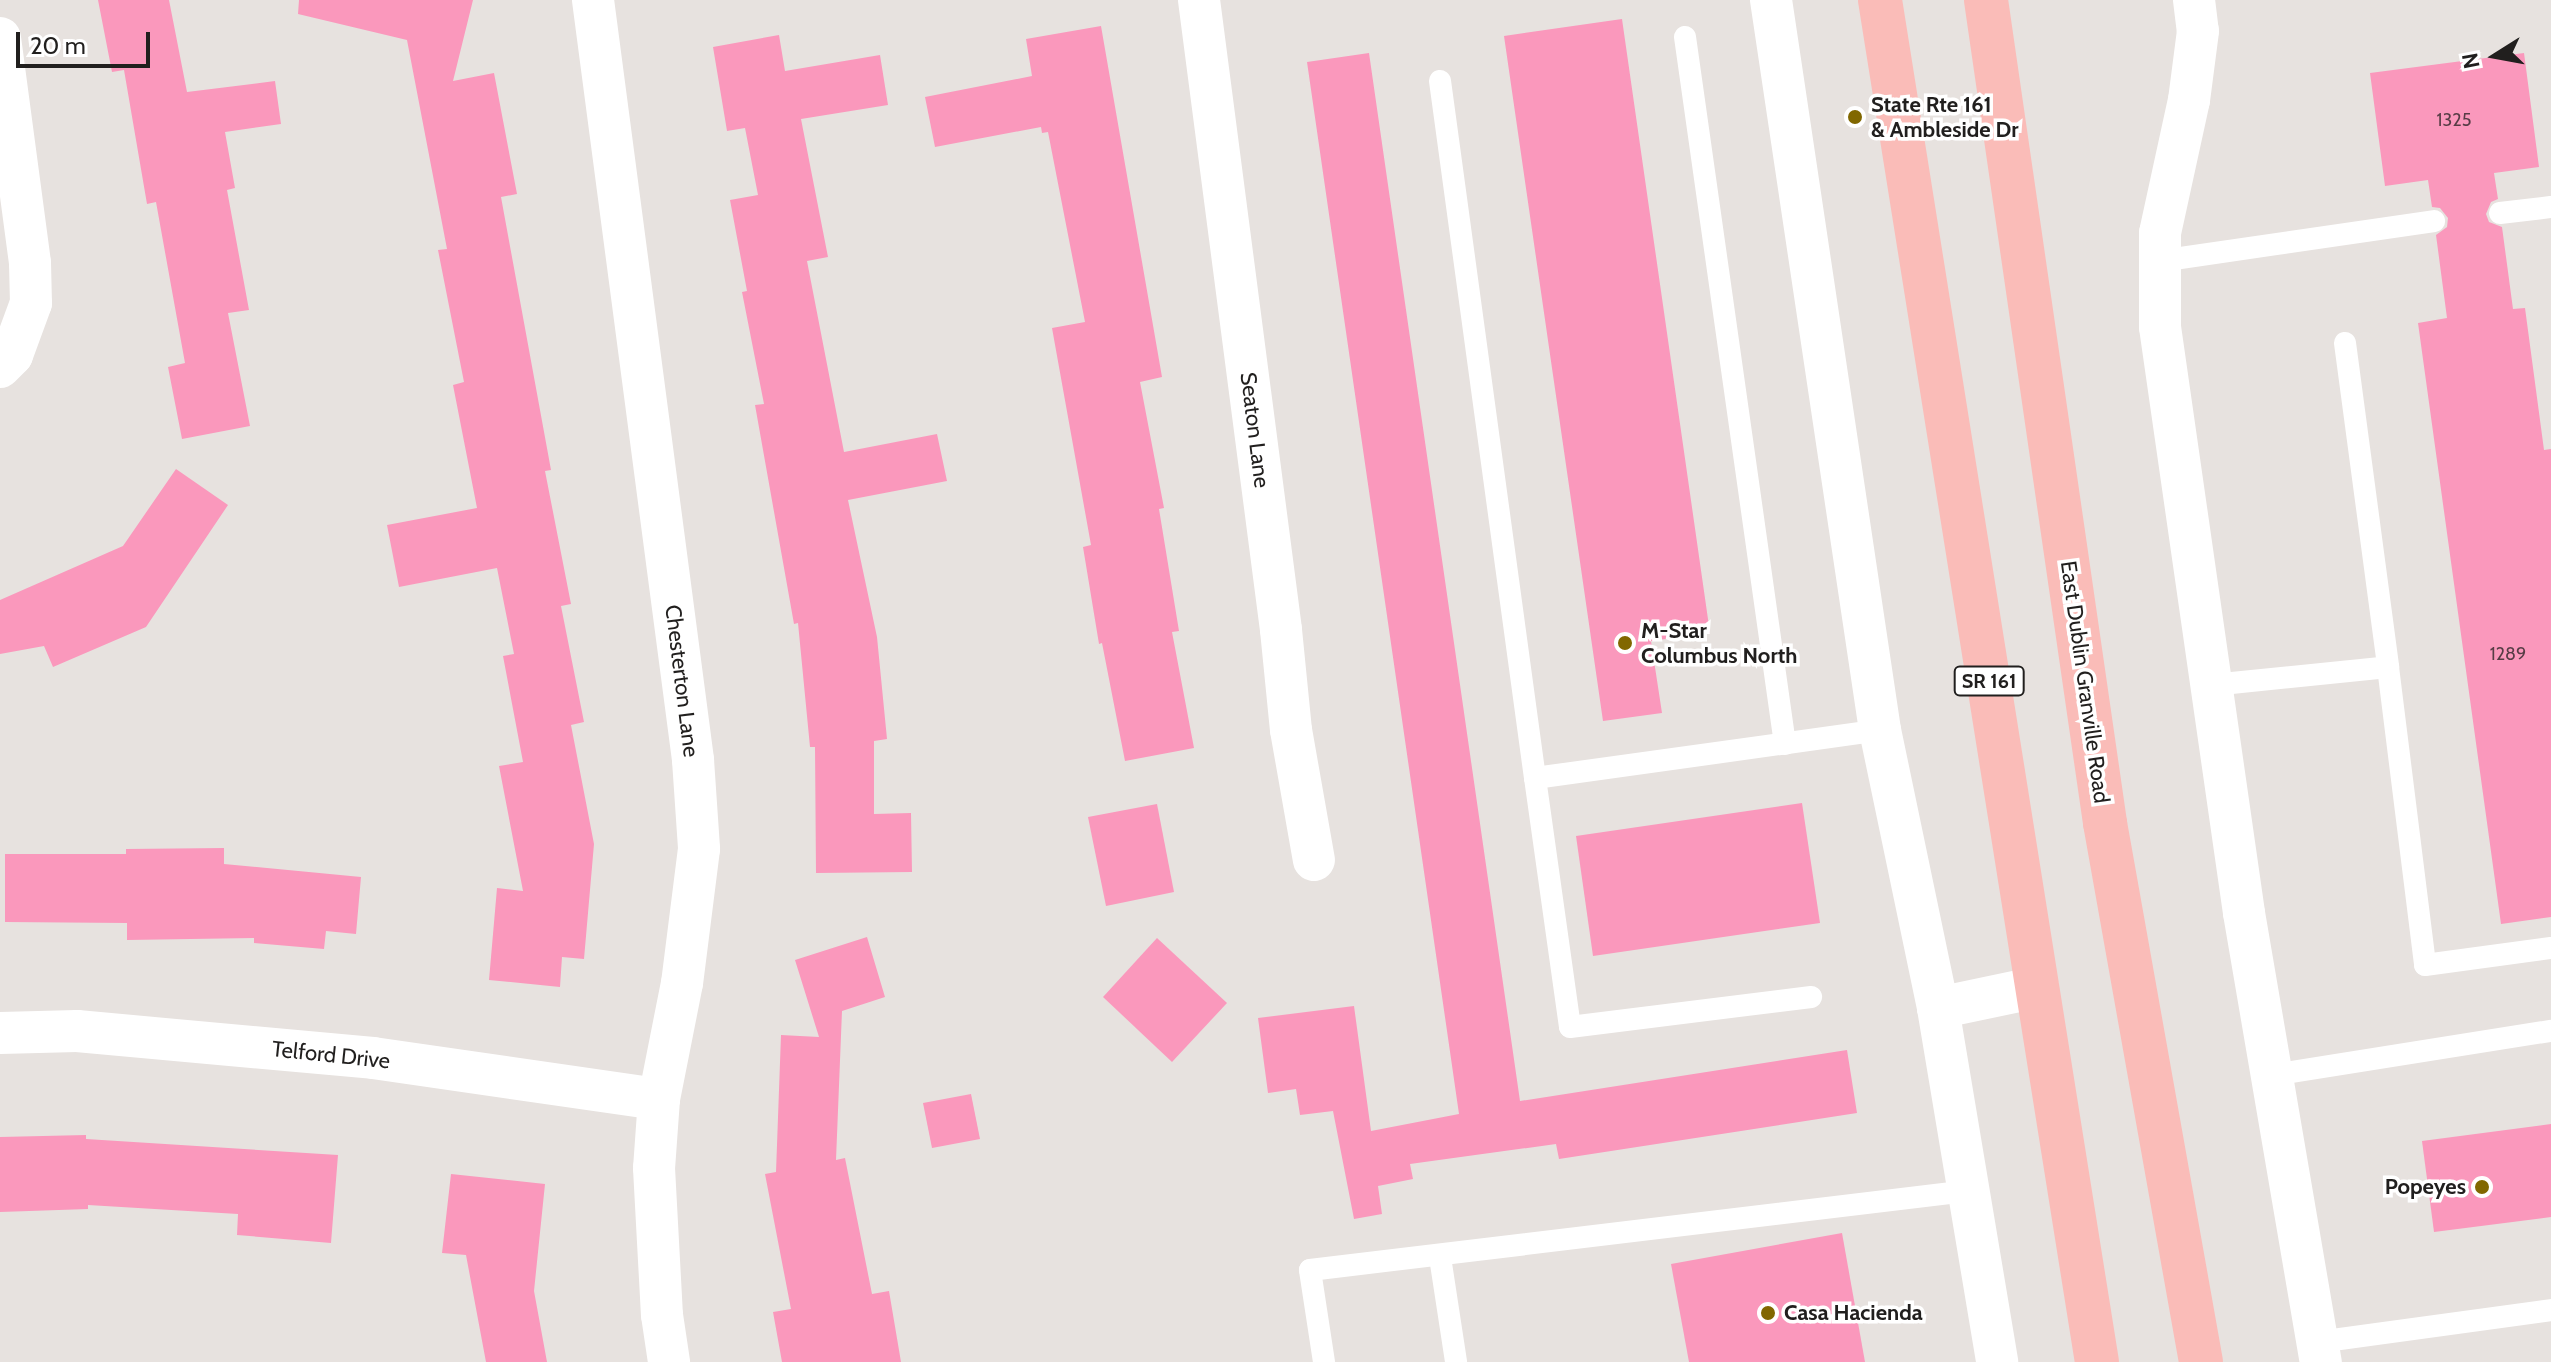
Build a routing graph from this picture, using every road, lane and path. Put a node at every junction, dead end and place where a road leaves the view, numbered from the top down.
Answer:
1 (593, 0) edge
2 (1199, 0) edge
3 (1771, 0) edge
4 (1880, 0) edge
5 (1986, 0) edge
6 (2194, 0) edge
7 (1685, 37) dead end
8 (0, 38) edge
9 (1440, 81) dead end
10 (2551, 207) edge
11 (2500, 213) dead end
12 (2434, 221) dead end
13 (2160, 261) junction
14 (2345, 343) dead end
15 (6, 361) edge
16 (2388, 667) junction
17 (2212, 685) junction
18 (1880, 730) junction
19 (1785, 744) junction
20 (1535, 778) junction
21 (1314, 860) dead end
22 (2551, 948) edge
23 (2038, 987) junction
24 (1811, 997) dead end
25 (1938, 1008) junction
26 (2551, 1031) edge
27 (0, 1033) edge
28 (2272, 1075) junction
29 (659, 1099) junction
30 (1968, 1191) junction
31 (1440, 1257) junction
32 (2551, 1310) edge
33 (2319, 1352) edge
34 (669, 1362) edge
35 (1324, 1362) edge
36 (1456, 1362) edge
37 (1997, 1362) edge
38 (2097, 1362) edge
39 (2201, 1362) edge

1 - 29 street, Chesterton Lane
2 - 21 street, Seaton Lane
3 - 18 street
4 - 23 main road, SR 161
5 - 39 main road, East Dublin Granville Road
6 - 13 street
7 - 19 lane
8 - 15 street
9 - 20 lane
10 - 11 lane
12 - 13 lane
13 - 17 street
14 - 16 lane
16 - 17 lane
16 - 22 lane
17 - 28 street
18 - 19 lane
18 - 25 street
19 - 20 lane
20 - 24 lane
23 - 25 street
23 - 38 main road, SR 161
25 - 30 street
26 - 28 lane
27 - 29 street, Telford Drive
28 - 33 street
29 - 34 street, Chesterton Lane
30 - 31 lane
30 - 37 street
31 - 35 lane
31 - 36 lane
32 - 33 lane

